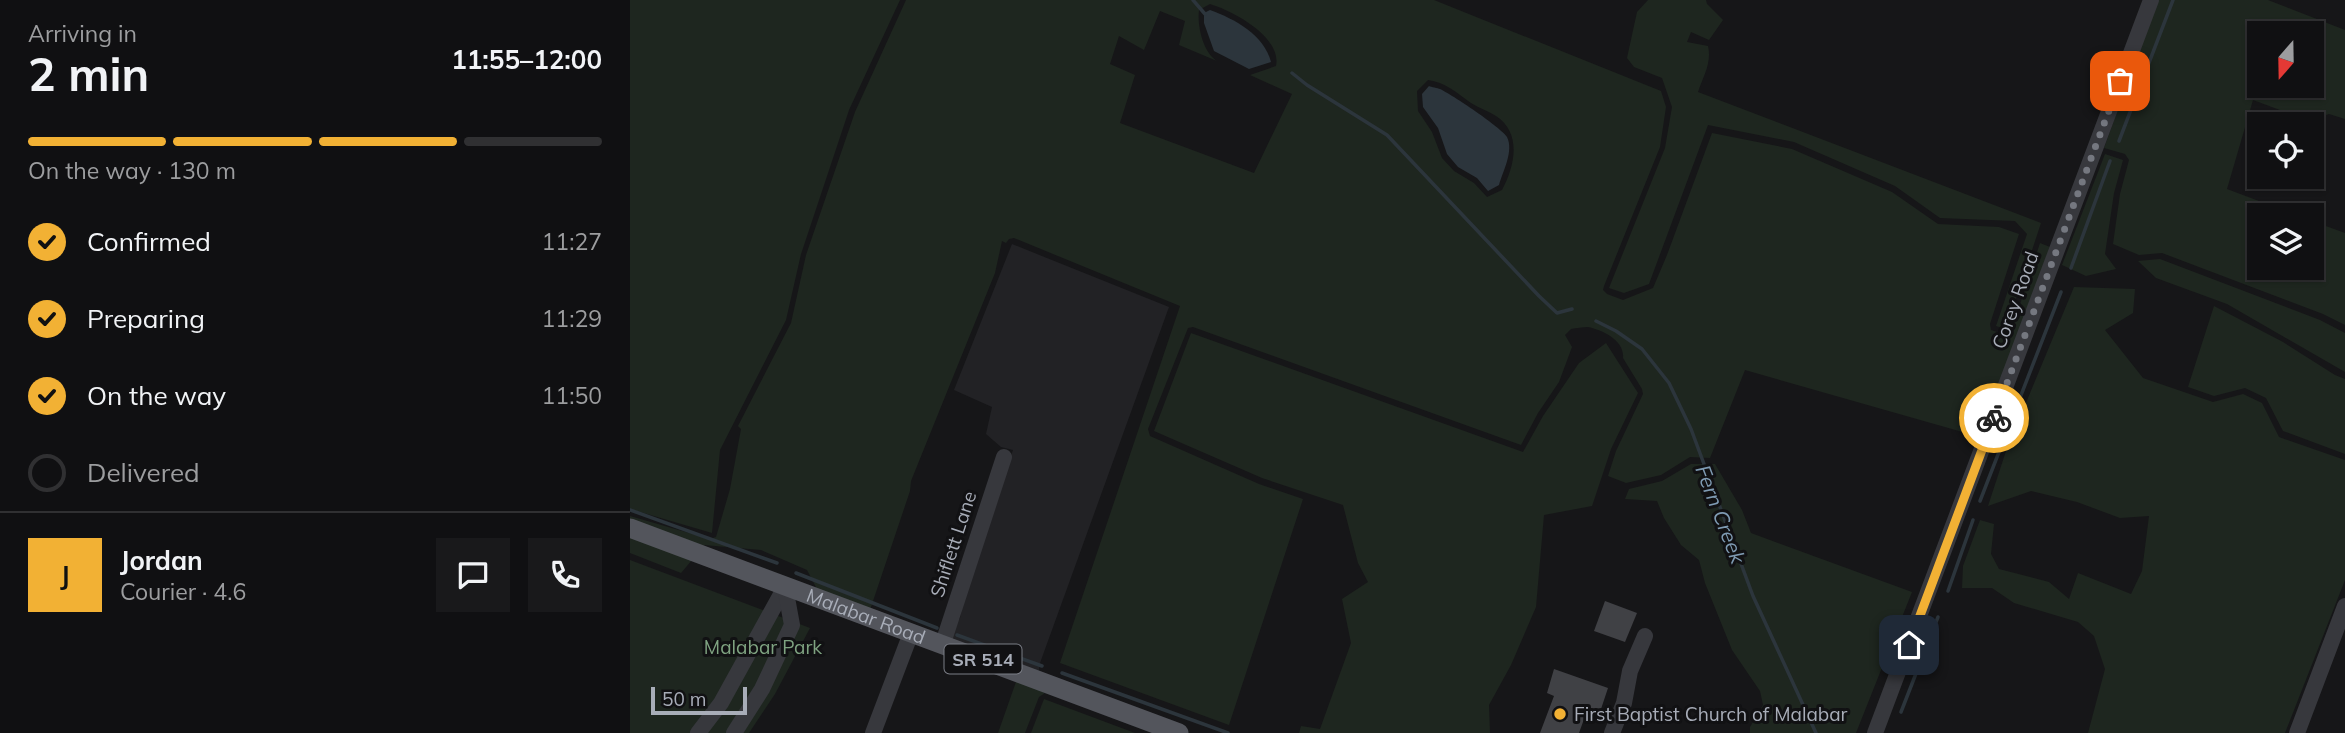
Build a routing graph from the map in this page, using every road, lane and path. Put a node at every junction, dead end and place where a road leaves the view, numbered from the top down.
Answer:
1 (2151, 0) edge
2 (1004, 457) dead end
3 (630, 528) edge
4 (785, 587) junction
5 (2345, 606) edge
6 (911, 633) junction
7 (1645, 636) dead end
8 (943, 643) junction
9 (698, 733) edge
10 (734, 733) edge
11 (873, 733) edge
12 (1180, 733) edge
13 (1612, 733) edge
14 (1875, 733) edge
15 (2297, 733) edge

1 - 14 street, Corey Road
2 - 8 street, Shiflett Lane
3 - 4 main road, Malabar Road / SR 514
4 - 6 main road, Malabar Road / SR 514
4 - 9 street
4 - 10 street
5 - 15 street
6 - 8 main road, Malabar Road / SR 514
6 - 11 street
7 - 13 street
8 - 12 main road, Malabar Road / SR 514

